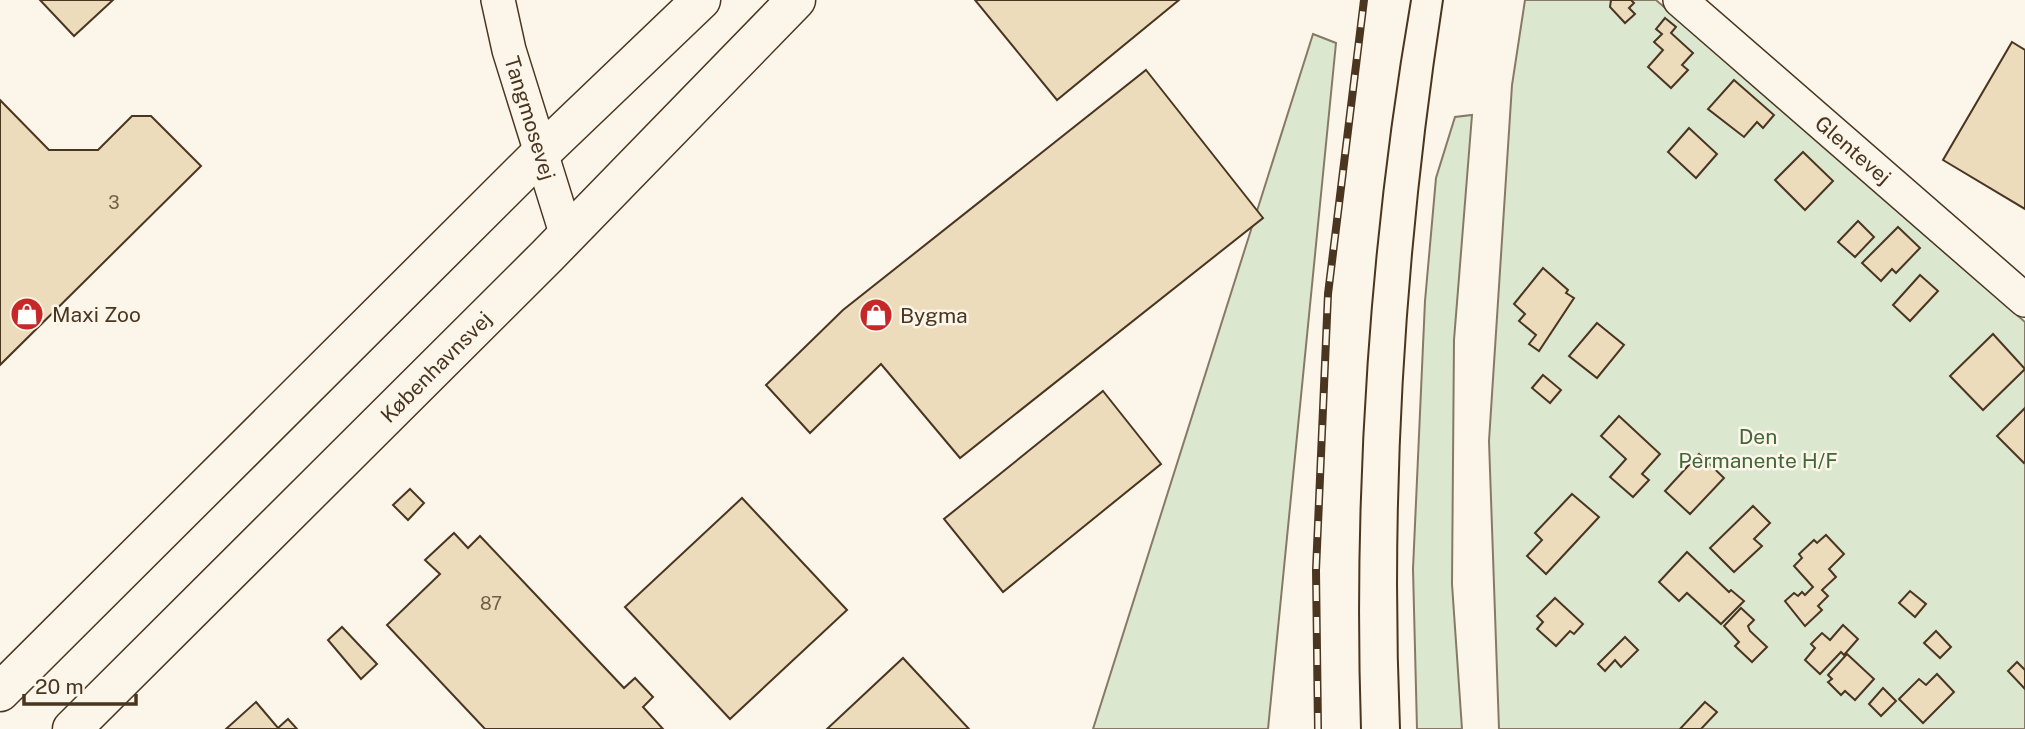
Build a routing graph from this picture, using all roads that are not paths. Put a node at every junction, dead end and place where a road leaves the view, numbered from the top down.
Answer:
1 (498, 0) edge
2 (701, 0) edge
3 (796, 0) edge
4 (1680, 0) edge
5 (541, 153) junction
6 (567, 236) junction
7 (2025, 300) edge
8 (0, 692) edge
9 (72, 729) edge

1 - 5 street, Tangmosevej
2 - 5 main road
3 - 6 main road, Københavnsvej
4 - 7 street, Glentevej
5 - 6 street, Tangmosevej
5 - 8 main road
6 - 9 main road, Københavnsvej

